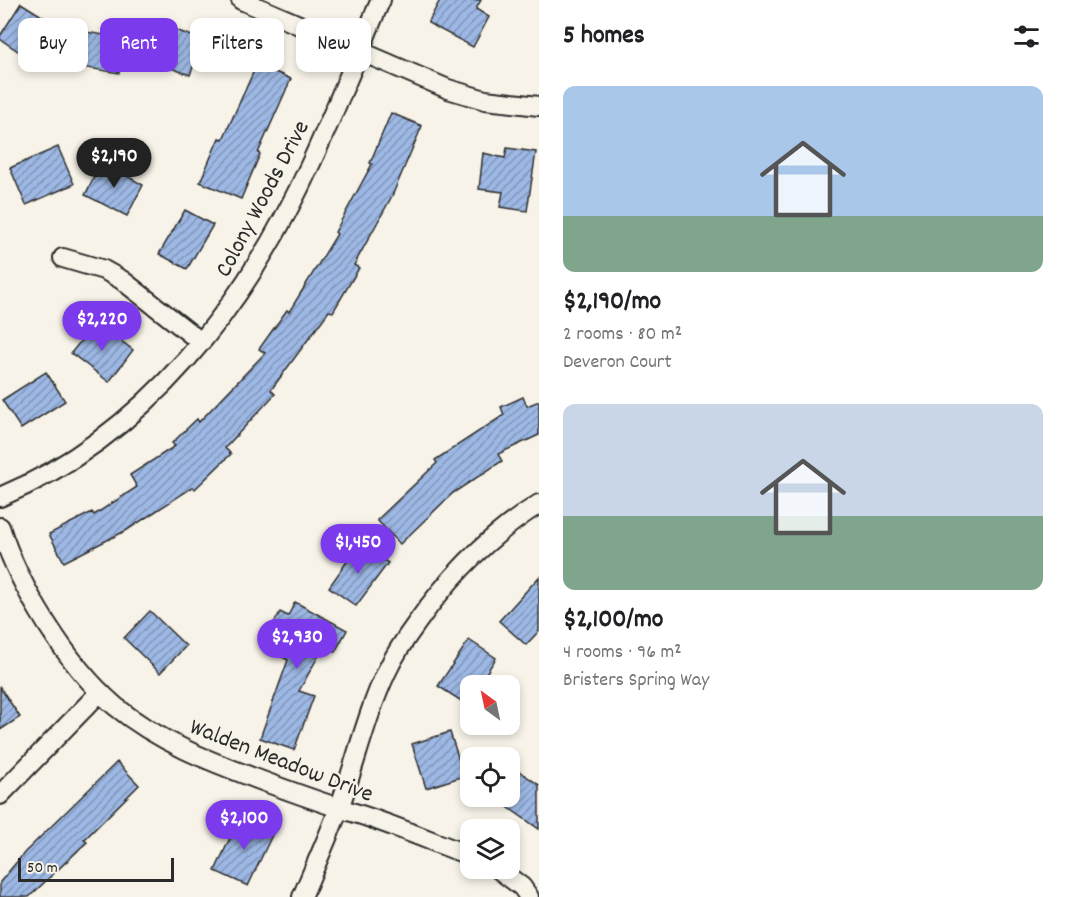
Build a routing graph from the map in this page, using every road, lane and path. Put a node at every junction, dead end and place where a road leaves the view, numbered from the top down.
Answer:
1 (241, 0) edge
2 (381, 0) edge
3 (296, 24) edge
4 (371, 24) edge
5 (371, 57) edge
6 (350, 72) edge
7 (539, 106) edge
8 (63, 258) dead end
9 (201, 342) junction
10 (0, 497) edge
11 (539, 504) edge
12 (0, 527) edge
13 (100, 692) junction
14 (0, 795) edge
15 (339, 809) junction
16 (460, 852) edge
17 (511, 879) edge
18 (302, 897) edge
19 (529, 897) edge

1 - 3 street
2 - 4 street, Colony Woods Drive
5 - 7 street
6 - 9 street, Colony Woods Drive
8 - 9 street
9 - 10 street, Colony Woods Drive
11 - 15 street
12 - 13 street, Walden Meadow Drive
13 - 14 street
13 - 15 street, Walden Meadow Drive
15 - 16 street, Walden Meadow Drive
15 - 18 street
17 - 19 street

